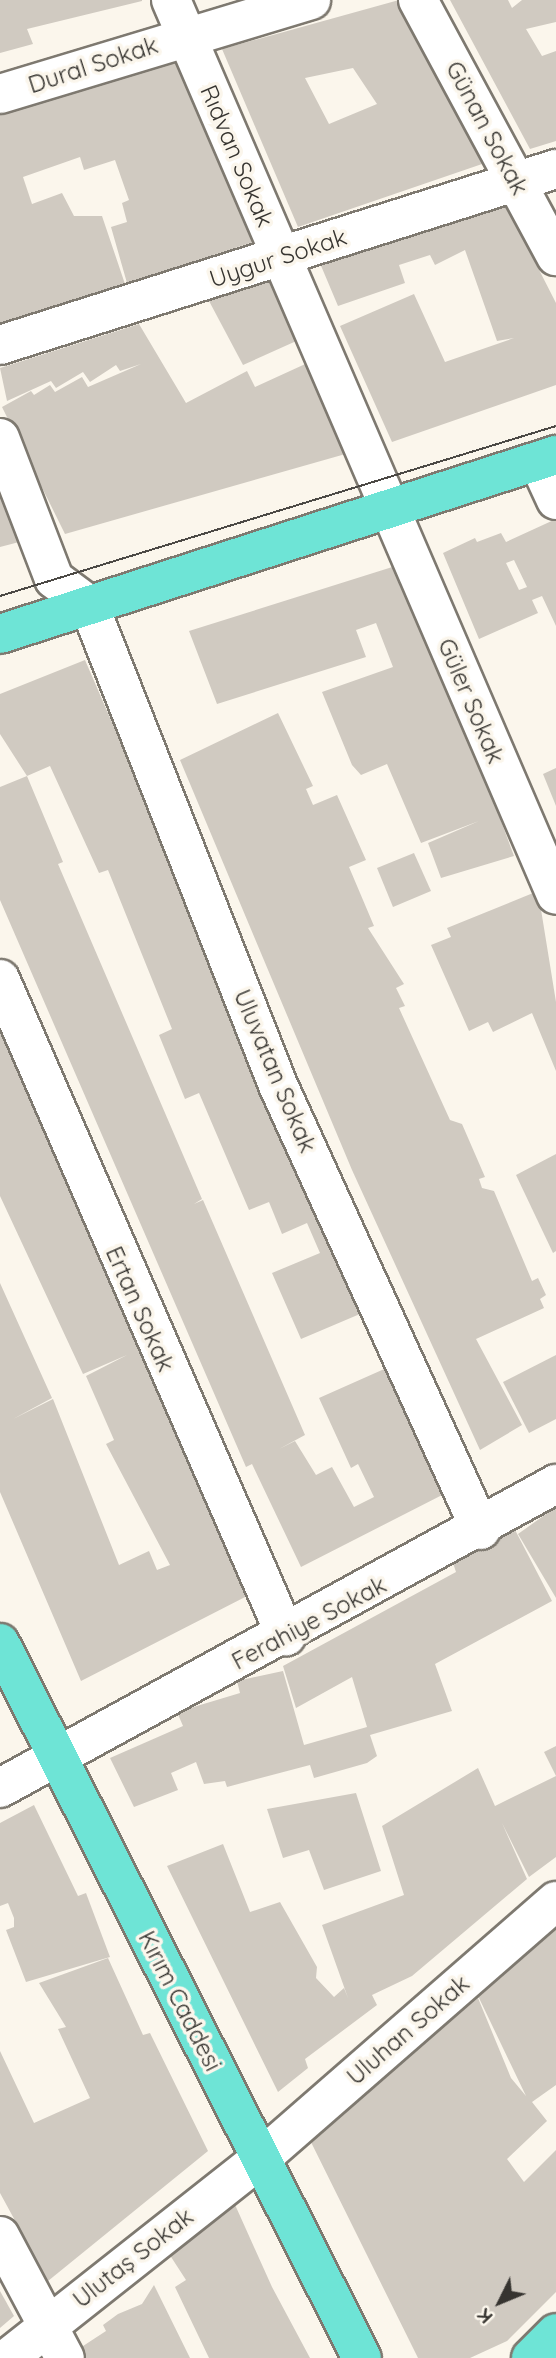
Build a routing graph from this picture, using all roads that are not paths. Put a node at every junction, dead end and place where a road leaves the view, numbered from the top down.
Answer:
1 (171, 0) edge
2 (310, 0) edge
3 (418, 0) edge
4 (186, 35) junction
5 (0, 94) edge
6 (556, 169) edge
7 (515, 180) junction
8 (556, 256) edge
9 (281, 258) junction
10 (0, 345) edge
11 (0, 438) edge
12 (547, 458) edge
13 (556, 500) edge
14 (387, 506) junction
15 (89, 605) junction
16 (0, 634) edge
17 (556, 895) edge
18 (0, 979) edge
19 (556, 1484) edge
20 (481, 1530) junction
21 (286, 1636) junction
22 (0, 1643) edge
23 (59, 1758) junction
24 (0, 1788) edge
25 (556, 1886) edge
26 (556, 1900) edge
27 (259, 2160) junction
28 (0, 2236) edge
29 (556, 2333) edge
30 (56, 2342) edge
31 (8, 2358) edge
32 (362, 2358) edge
33 (531, 2358) edge

1 - 4 street, Rıdvan Sokak
2 - 4 street, Dural Sokak
3 - 7 street, Günan Sokak
4 - 5 street, Dural Sokak
4 - 9 street, Rıdvan Sokak
6 - 7 street, Uygur Sokak
7 - 8 street, Günan Sokak
7 - 9 street, Uygur Sokak
9 - 10 street, Uygur Sokak
9 - 14 street, Rıdvan Sokak
11 - 15 street
12 - 13 street
12 - 14 main road
14 - 15 main road
14 - 17 street, Güler Sokak
15 - 16 main road
15 - 20 street, Uluvatan Sokak
18 - 21 street, Ertan Sokak
19 - 20 street, Ferahiye Sokak
20 - 21 street, Ferahiye Sokak
21 - 23 street, Ferahiye Sokak
22 - 23 main road, Kırım Caddesi
23 - 24 street, Ferahiye Sokak
23 - 27 main road, Kırım Caddesi
25 - 27 street
26 - 27 street, Uluhan Sokak
27 - 30 street, Ulutaş Sokak
27 - 32 main road, Kırım Caddesi
28 - 30 street
29 - 33 main road
30 - 31 street, Ulutaş Sokak

